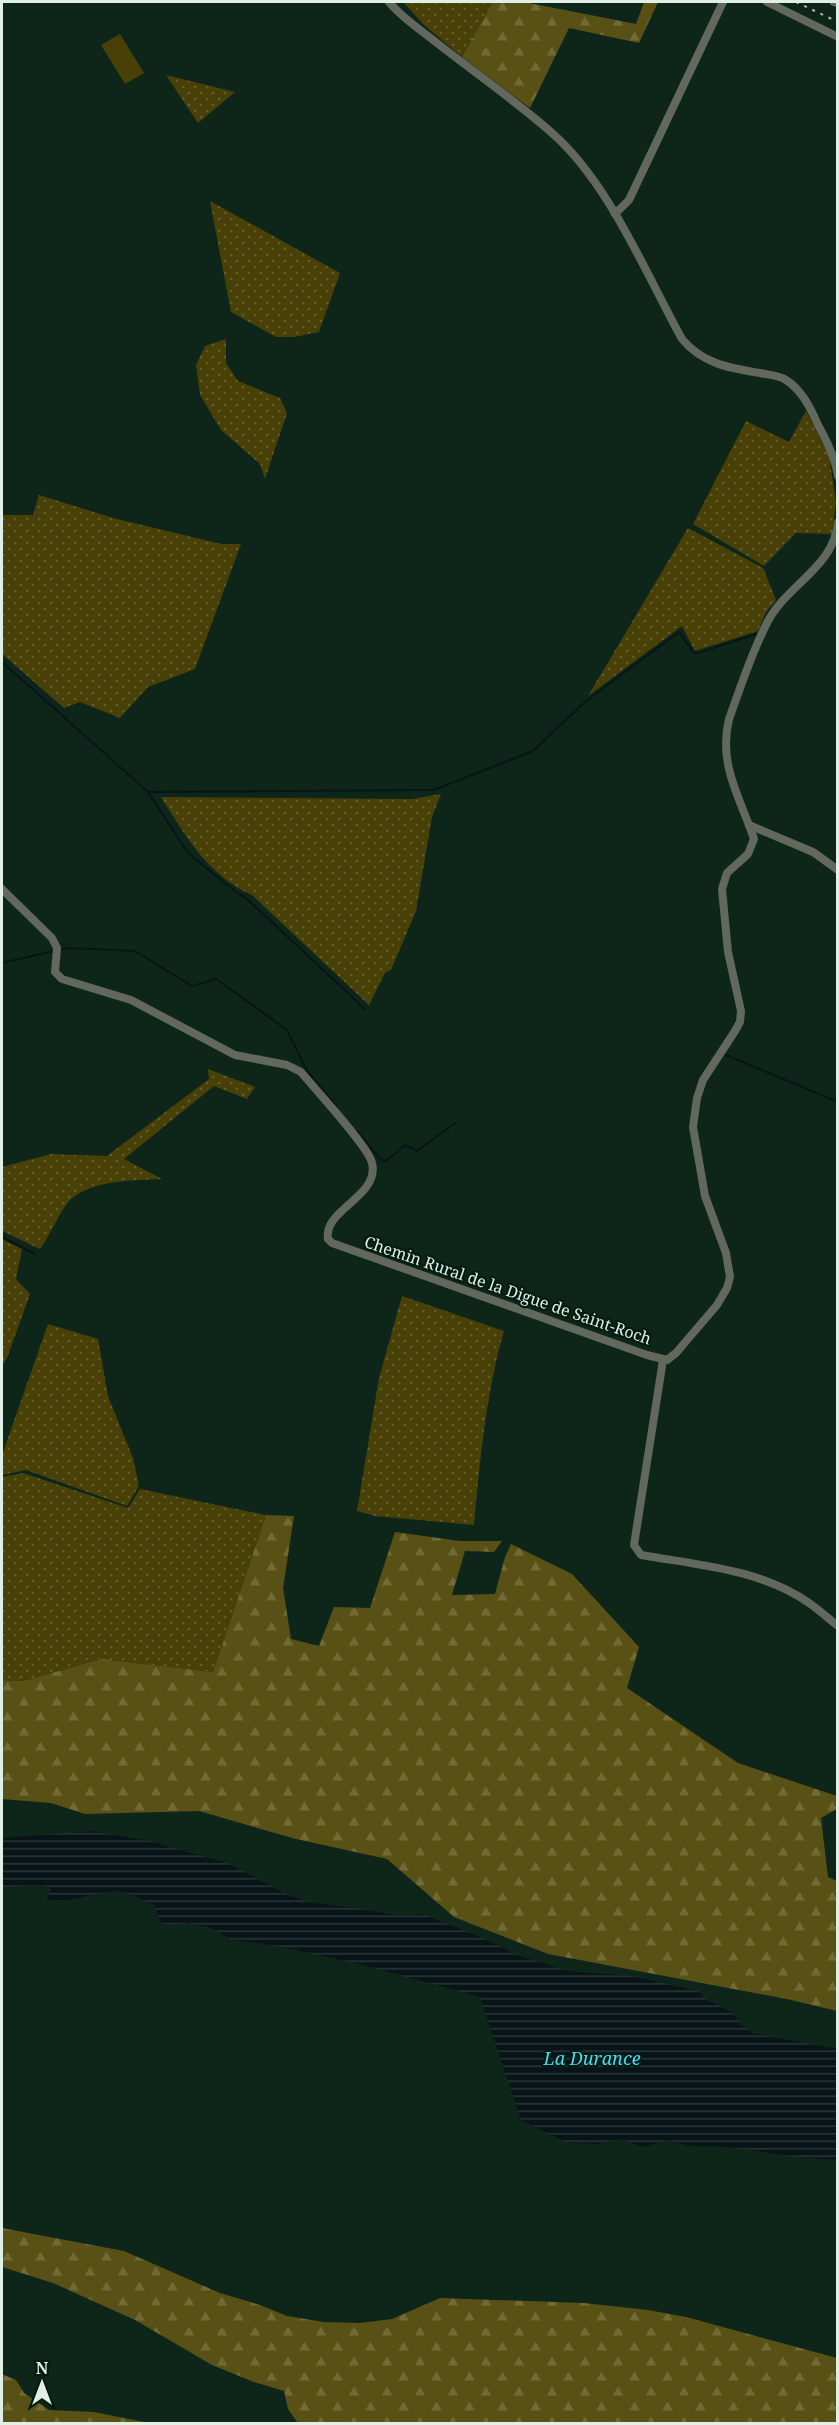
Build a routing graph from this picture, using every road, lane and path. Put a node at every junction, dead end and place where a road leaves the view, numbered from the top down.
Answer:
1 (389, 2) edge
2 (723, 2) edge
3 (767, 2) edge
4 (837, 37) edge
5 (615, 214) junction
6 (837, 476) edge
7 (837, 522) edge
8 (749, 825) junction
9 (837, 870) edge
10 (2, 890) edge
11 (665, 1360) junction
12 (837, 1626) edge

1 - 5 street
2 - 5 street
3 - 4 street
5 - 6 street
7 - 8 street
8 - 9 street
8 - 11 street
10 - 11 street, Chemin Rural de la Digue de Saint-Roch
11 - 12 street

